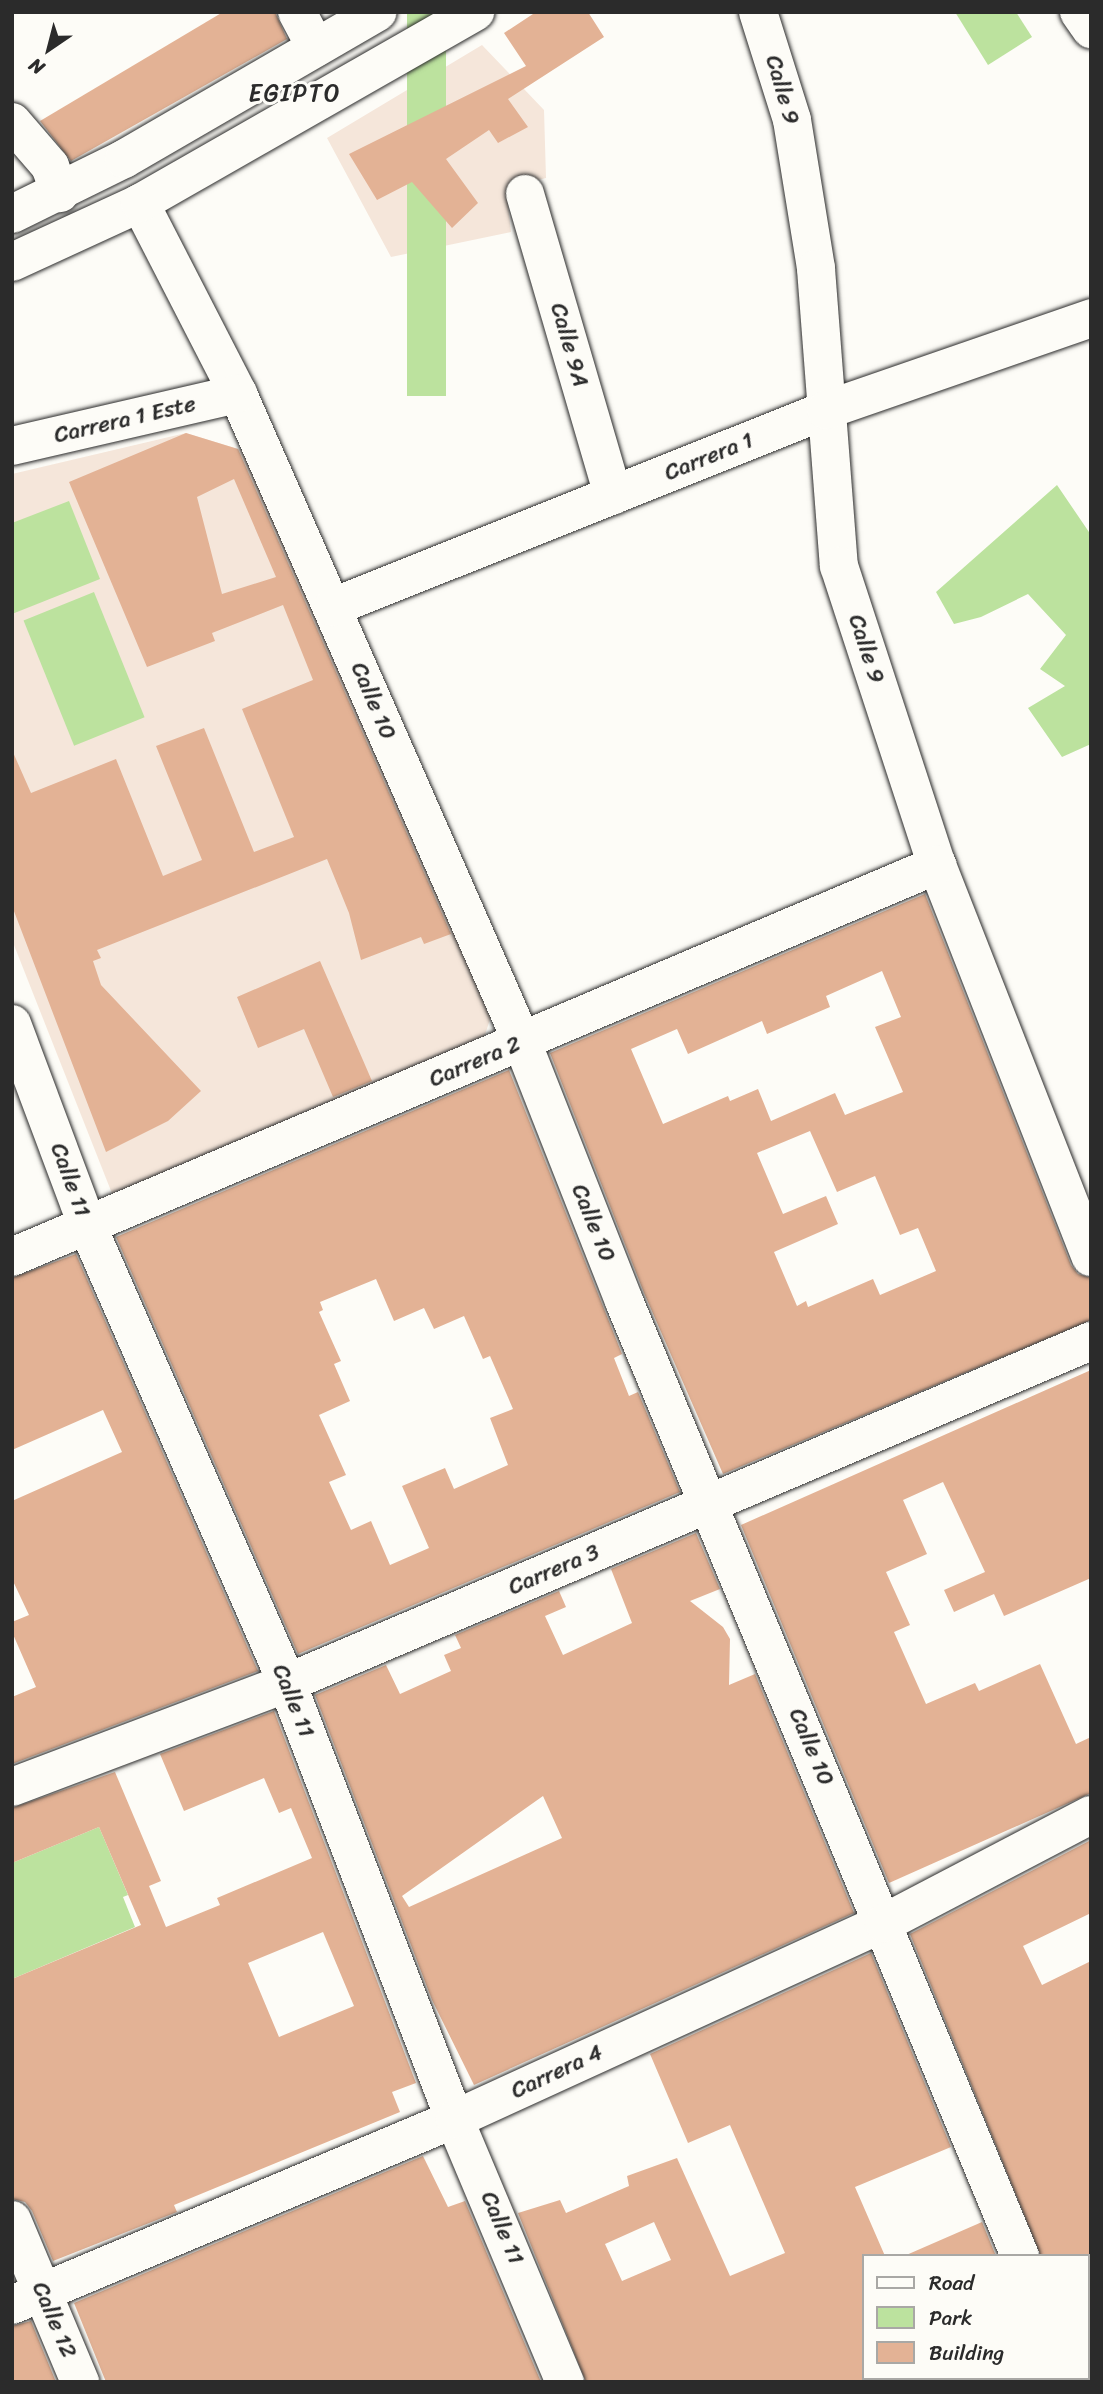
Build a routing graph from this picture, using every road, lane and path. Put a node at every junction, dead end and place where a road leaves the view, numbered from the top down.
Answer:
1 (297, 12) edge
2 (378, 12) edge
3 (475, 12) edge
4 (758, 12) edge
5 (1079, 12) edge
6 (1091, 29) edge
7 (316, 47) junction
8 (12, 122) edge
9 (60, 193) junction
10 (525, 194) dead end
11 (140, 203) junction
12 (12, 214) edge
13 (12, 261) edge
14 (1091, 318) edge
15 (238, 394) junction
16 (826, 410) junction
17 (12, 446) edge
18 (613, 495) junction
19 (332, 607) junction
20 (937, 866) junction
21 (12, 1024) edge
22 (522, 1042) junction
23 (87, 1225) junction
24 (12, 1257) edge
25 (1091, 1257) edge
26 (1091, 1341) edge
27 (710, 1505) junction
28 (287, 1683) junction
29 (12, 1787) edge
30 (1091, 1815) edge
31 (884, 1923) junction
32 (455, 2119) junction
33 (12, 2220) edge
34 (1019, 2254) edge
35 (27, 2298) edge
36 (80, 2382) edge
37 (565, 2382) edge

1 - 7 street
2 - 7 street
3 - 11 street
4 - 16 street, Calle 9
5 - 6 street
7 - 9 street
8 - 9 street
9 - 12 street
10 - 18 street, Calle 9A
11 - 13 street
11 - 15 street, Calle 10
14 - 16 street, Carrera 1
15 - 17 street, Carrera 1 Este
15 - 19 street, Calle 10
16 - 18 street, Carrera 1
16 - 20 street, Calle 9
18 - 19 street, Carrera 1
19 - 22 street, Calle 10
20 - 22 street, Carrera 2
20 - 25 street, Calle 9
21 - 23 street, Calle 11
22 - 23 street, Carrera 2
22 - 27 street, Calle 10
23 - 24 street, Carrera 2
23 - 28 street, Calle 11
26 - 27 street, Carrera 3
27 - 28 street, Carrera 3
27 - 31 street, Calle 10
28 - 29 street, Carrera 3
28 - 32 street, Calle 11
30 - 31 street, Carrera 4
31 - 32 street, Carrera 4
31 - 34 street, Calle 10
32 - 35 street, Carrera 4
32 - 37 street, Calle 11
33 - 35 street, Calle 12
35 - 36 street, Calle 12

